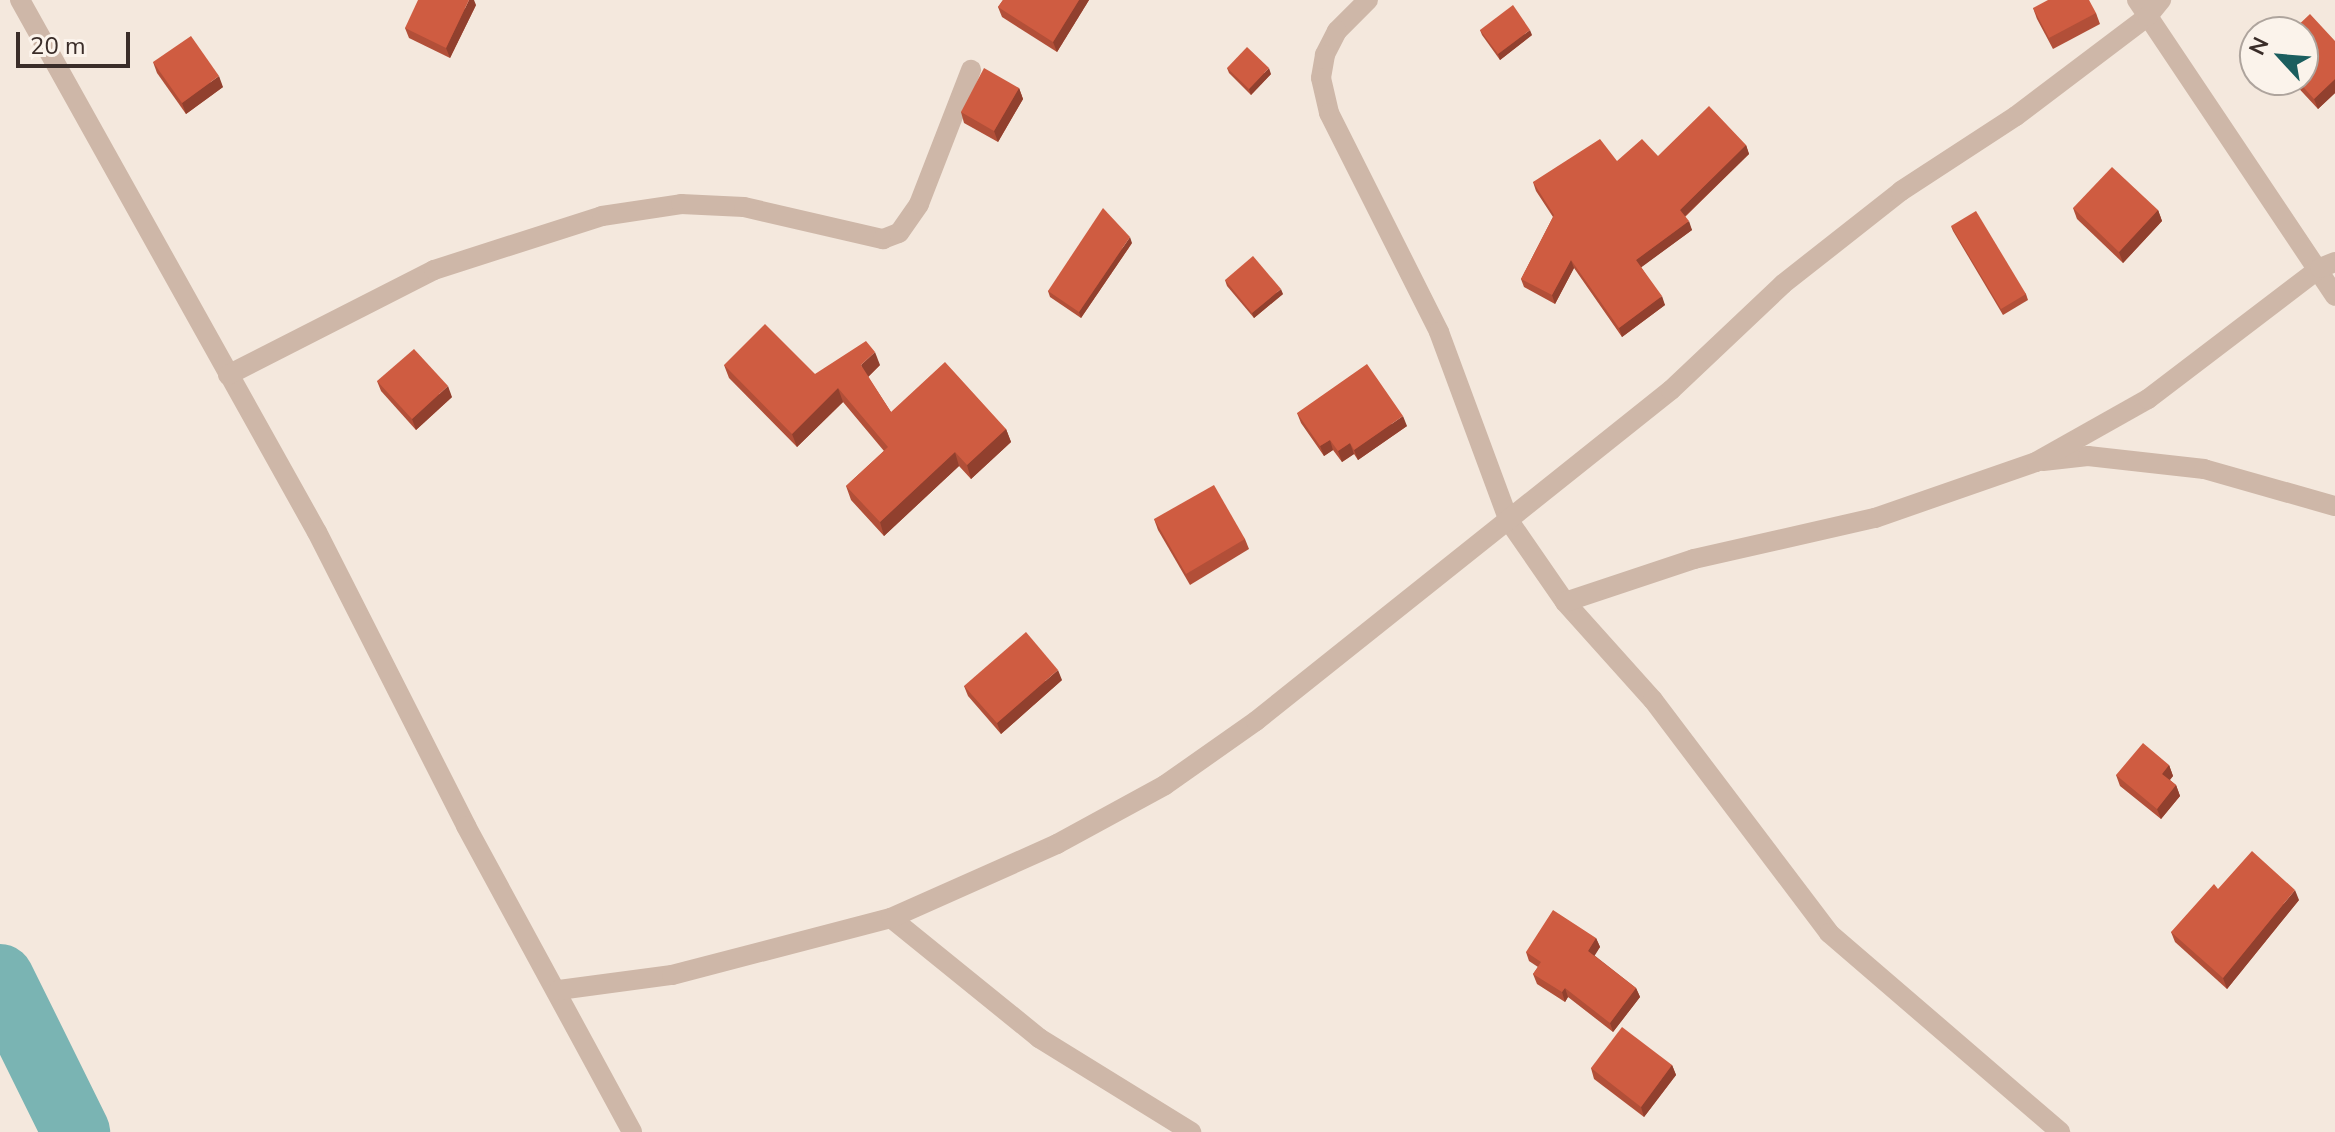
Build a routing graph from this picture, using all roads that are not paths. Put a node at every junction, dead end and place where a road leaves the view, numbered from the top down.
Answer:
1 (20, 0) edge
2 (1368, 0) edge
3 (2149, 5) edge
4 (971, 70) dead end
5 (2327, 265) edge
6 (2335, 296) edge
7 (228, 375) junction
8 (2036, 462) junction
9 (2335, 506) edge
10 (1509, 521) junction
11 (1565, 602) junction
12 (891, 918) junction
13 (559, 990) junction
14 (632, 1132) edge
15 (1191, 1132) edge
16 (2060, 1132) edge

1 - 7 street
2 - 10 street
3 - 5 street
3 - 10 street
4 - 7 street
5 - 6 street
5 - 8 street
7 - 13 street
8 - 9 street
8 - 11 street
10 - 11 street
10 - 12 street
11 - 16 street
12 - 13 street
12 - 15 street
13 - 14 street

